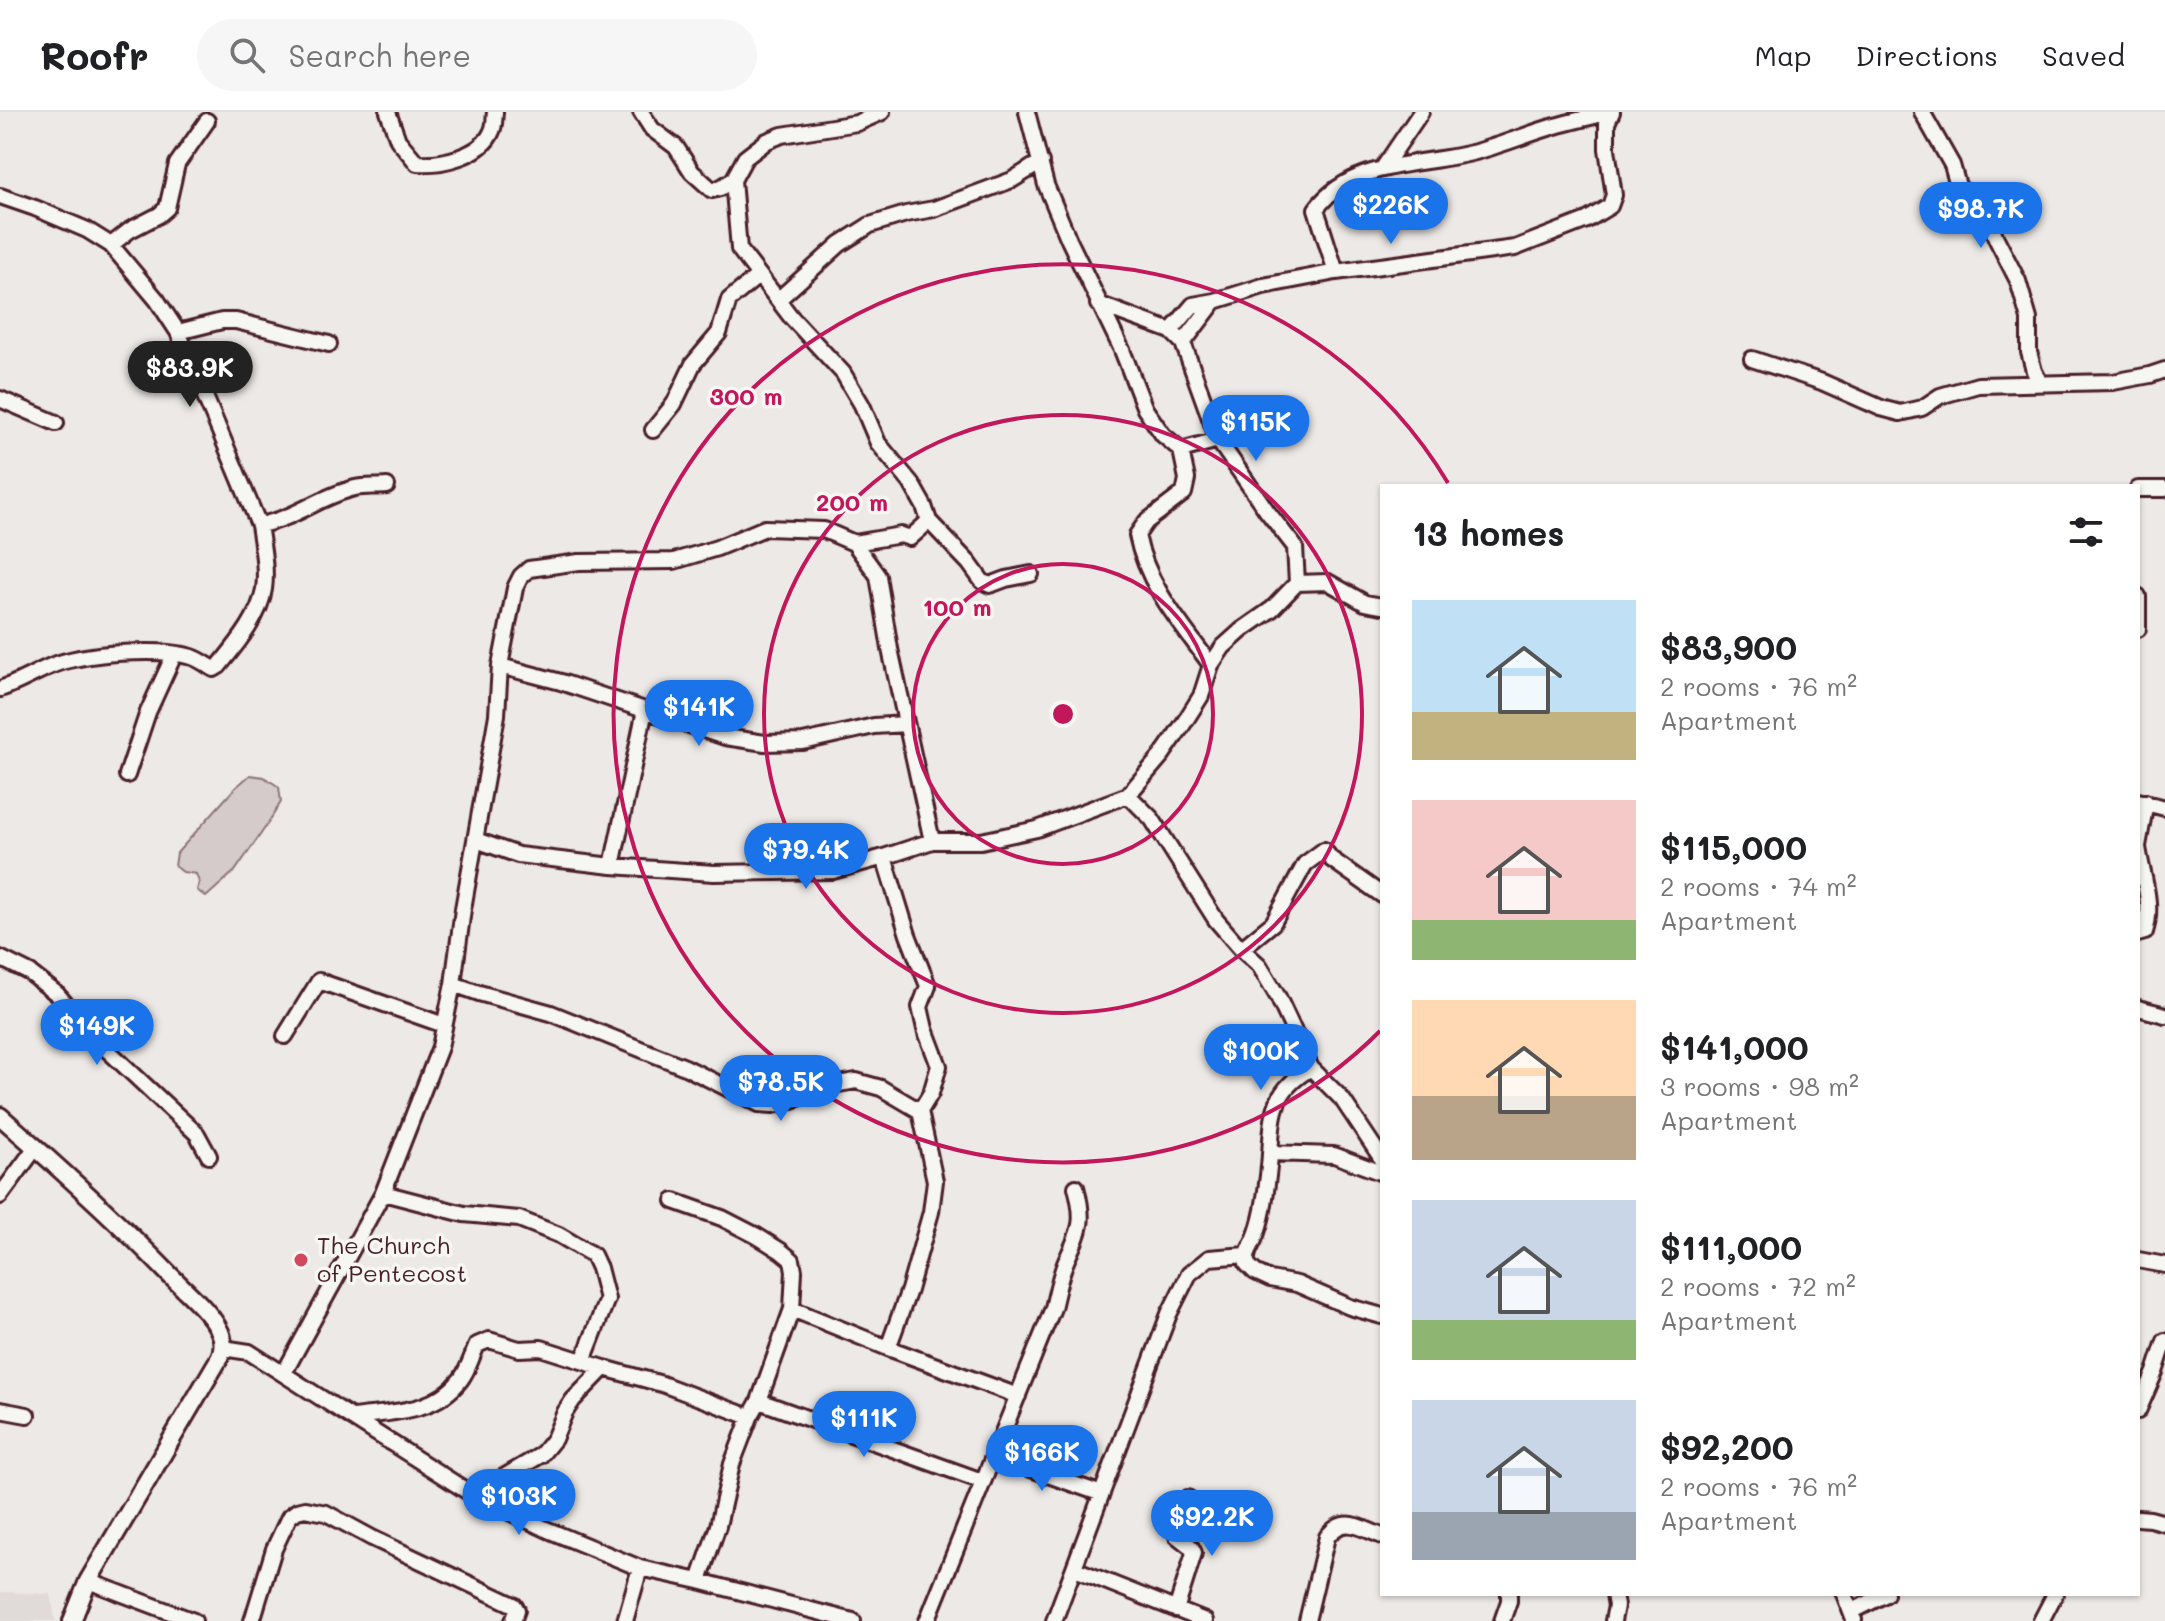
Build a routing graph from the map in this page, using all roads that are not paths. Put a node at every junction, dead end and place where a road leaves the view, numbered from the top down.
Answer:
1 (388, 112) edge
2 (495, 112) edge
3 (641, 112) edge
4 (882, 112) edge
5 (1027, 112) edge
6 (1421, 112) edge
7 (1610, 112) edge
8 (1922, 112) edge
9 (207, 121) dead end
10 (1041, 162) junction
11 (1383, 168) junction
12 (733, 180) junction
13 (0, 196) edge
14 (111, 245) junction
15 (1336, 272) junction
16 (759, 275) junction
17 (779, 299) junction
18 (1215, 301) junction
19 (1098, 304) junction
20 (1171, 331) junction
21 (178, 332) junction
22 (1183, 343) junction
23 (329, 344) dead end
24 (1752, 359) dead end
25 (2165, 370) edge
26 (2040, 383) junction
27 (0, 399) edge
28 (56, 423) dead end
29 (653, 430) dead end
30 (1218, 440) junction
31 (1181, 450) junction
32 (387, 486) dead end
33 (2140, 489) edge
34 (2165, 489) edge
35 (929, 521) junction
36 (259, 525) junction
37 (854, 543) junction
38 (1031, 574) dead end
39 (1297, 583) junction
40 (1380, 606) edge
41 (174, 655) junction
42 (1211, 665) junction
43 (500, 666) junction
44 (0, 689) edge
45 (645, 710) junction
46 (906, 724) junction
47 (127, 775) dead end
48 (1128, 795) junction
49 (2142, 801) edge
50 (2165, 808) edge
51 (2140, 824) edge
52 (476, 840) junction
53 (932, 841) junction
54 (884, 857) junction
55 (2140, 862) edge
56 (612, 866) junction
57 (1380, 894) edge
58 (2140, 933) edge
59 (1241, 949) junction
60 (0, 958) edge
61 (453, 984) junction
62 (2140, 1009) edge
63 (2165, 1015) edge
64 (444, 1025) junction
65 (285, 1036) dead end
66 (1311, 1068) junction
67 (920, 1111) junction
68 (0, 1116) edge
69 (36, 1147) junction
70 (1270, 1153) junction
71 (209, 1156) dead end
72 (1380, 1156) edge
73 (1380, 1172) edge
74 (1076, 1187) dead end
75 (383, 1193) junction
76 (0, 1196) edge
77 (674, 1201) dead end
78 (1246, 1255) junction
79 (2140, 1260) edge
80 (2165, 1265) edge
81 (792, 1309) junction
82 (1380, 1315) edge
83 (2165, 1341) edge
84 (223, 1348) junction
85 (888, 1348) junction
86 (583, 1361) junction
87 (604, 1368) junction
88 (284, 1373) junction
89 (2160, 1375) edge
90 (1018, 1396) junction
91 (759, 1401) junction
92 (2140, 1408) edge
93 (0, 1410) edge
94 (27, 1415) dead end
95 (353, 1417) junction
96 (750, 1417) junction
97 (994, 1456) junction
98 (982, 1481) junction
99 (1102, 1494) junction
100 (473, 1495) junction
101 (1188, 1498) dead end
102 (2140, 1518) edge
103 (2165, 1523) edge
104 (1380, 1535) edge
105 (640, 1568) junction
106 (1075, 1569) junction
107 (88, 1581) junction
108 (699, 1581) junction
109 (1509, 1596) edge
110 (1614, 1596) edge
111 (1845, 1596) edge
112 (1883, 1596) edge
113 (2054, 1596) edge
114 (1176, 1610) junction
115 (1853, 1617) edge
116 (72, 1621) edge
117 (194, 1621) edge
118 (252, 1621) edge
119 (513, 1621) edge
120 (625, 1621) edge
121 (853, 1621) edge
122 (927, 1621) edge
123 (1054, 1621) edge
124 (1205, 1621) edge
125 (1307, 1621) edge
126 (1502, 1621) edge
127 (1613, 1621) edge
128 (2041, 1621) edge

1 - 2 street
3 - 12 street
4 - 12 street
5 - 10 street
6 - 11 street
7 - 11 street
7 - 15 street
8 - 26 street
9 - 14 street
10 - 17 street
10 - 19 street
11 - 15 street
12 - 16 street
13 - 14 street
14 - 21 street
15 - 18 street
16 - 17 street
16 - 29 street
17 - 35 street
18 - 20 street
18 - 22 street
19 - 20 street
19 - 31 street
20 - 22 street
21 - 23 street
21 - 36 street
22 - 30 street
24 - 26 street
25 - 26 street
27 - 28 street
30 - 31 street
30 - 39 street
31 - 42 street
32 - 36 street
33 - 34 street
35 - 37 street
35 - 38 street
36 - 41 street
37 - 43 street
37 - 46 street
39 - 40 street
39 - 42 street
41 - 44 street
41 - 47 street
42 - 48 street
43 - 45 street
43 - 52 street
45 - 46 street
45 - 56 street
46 - 53 street
48 - 53 street
48 - 59 street
49 - 50 street
49 - 51 street
52 - 56 street
52 - 61 street
53 - 54 street
54 - 56 street
54 - 67 street
55 - 58 street
57 - 59 street
59 - 66 street
60 - 71 street
61 - 64 street
61 - 67 street
62 - 63 street
64 - 65 street
64 - 75 street
66 - 70 street
66 - 72 street
67 - 85 street
68 - 69 main road
69 - 76 street
69 - 84 main road
70 - 73 street
70 - 78 street
74 - 90 street
75 - 86 street
75 - 88 street
77 - 81 street
78 - 82 street
78 - 99 street
79 - 80 street
81 - 85 street
81 - 91 street
83 - 89 street
84 - 88 street
84 - 107 main road
85 - 90 street
86 - 87 street
86 - 95 street
87 - 96 street
87 - 100 street
88 - 95 street
89 - 92 street
90 - 97 street
91 - 96 street
91 - 98 street
93 - 94 street
95 - 100 street
96 - 108 street
97 - 98 street
97 - 99 street
98 - 122 street
99 - 106 street
100 - 105 street
101 - 114 street
102 - 103 street
104 - 125 street
105 - 108 street
105 - 120 street
106 - 114 street
106 - 123 street
107 - 116 main road
107 - 117 street
108 - 121 street
109 - 126 street
110 - 127 street
111 - 115 street
112 - 115 street
113 - 128 street
114 - 124 street
118 - 119 street

